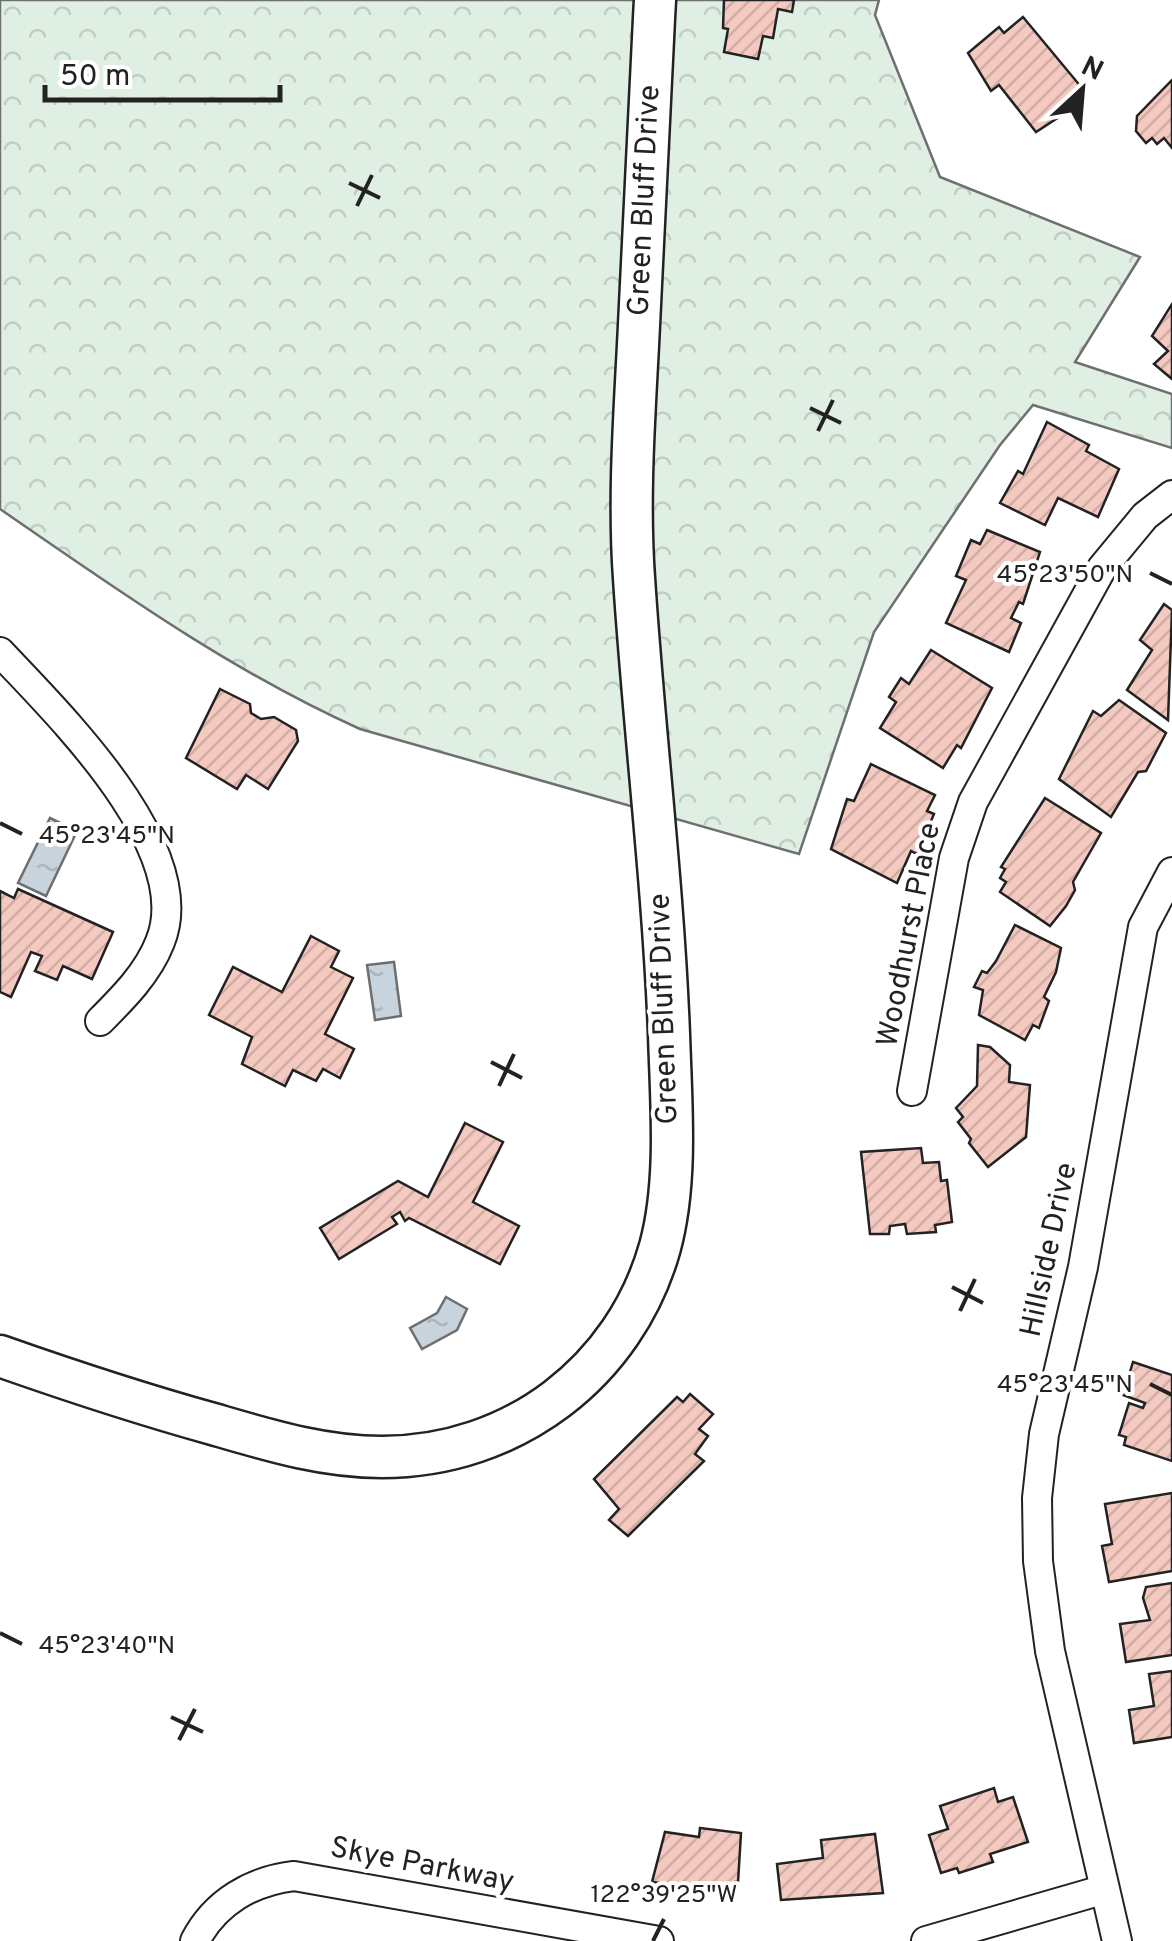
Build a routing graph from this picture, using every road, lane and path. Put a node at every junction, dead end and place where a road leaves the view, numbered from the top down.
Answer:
1 (655, 0) edge
2 (1172, 494) edge
3 (0, 652) edge
4 (1172, 872) edge
5 (100, 1021) dead end
6 (912, 1091) dead end
7 (0, 1356) edge
8 (1102, 1890) junction
9 (195, 1941) edge
10 (659, 1941) edge
11 (926, 1941) edge
12 (1118, 1941) edge

1 - 7 street, Green Bluff Drive
2 - 6 street, Woodhurst Place
3 - 5 street
4 - 8 street, Hillside Drive
8 - 11 street
8 - 12 street, Hillside Drive
9 - 10 street, Skye Parkway

